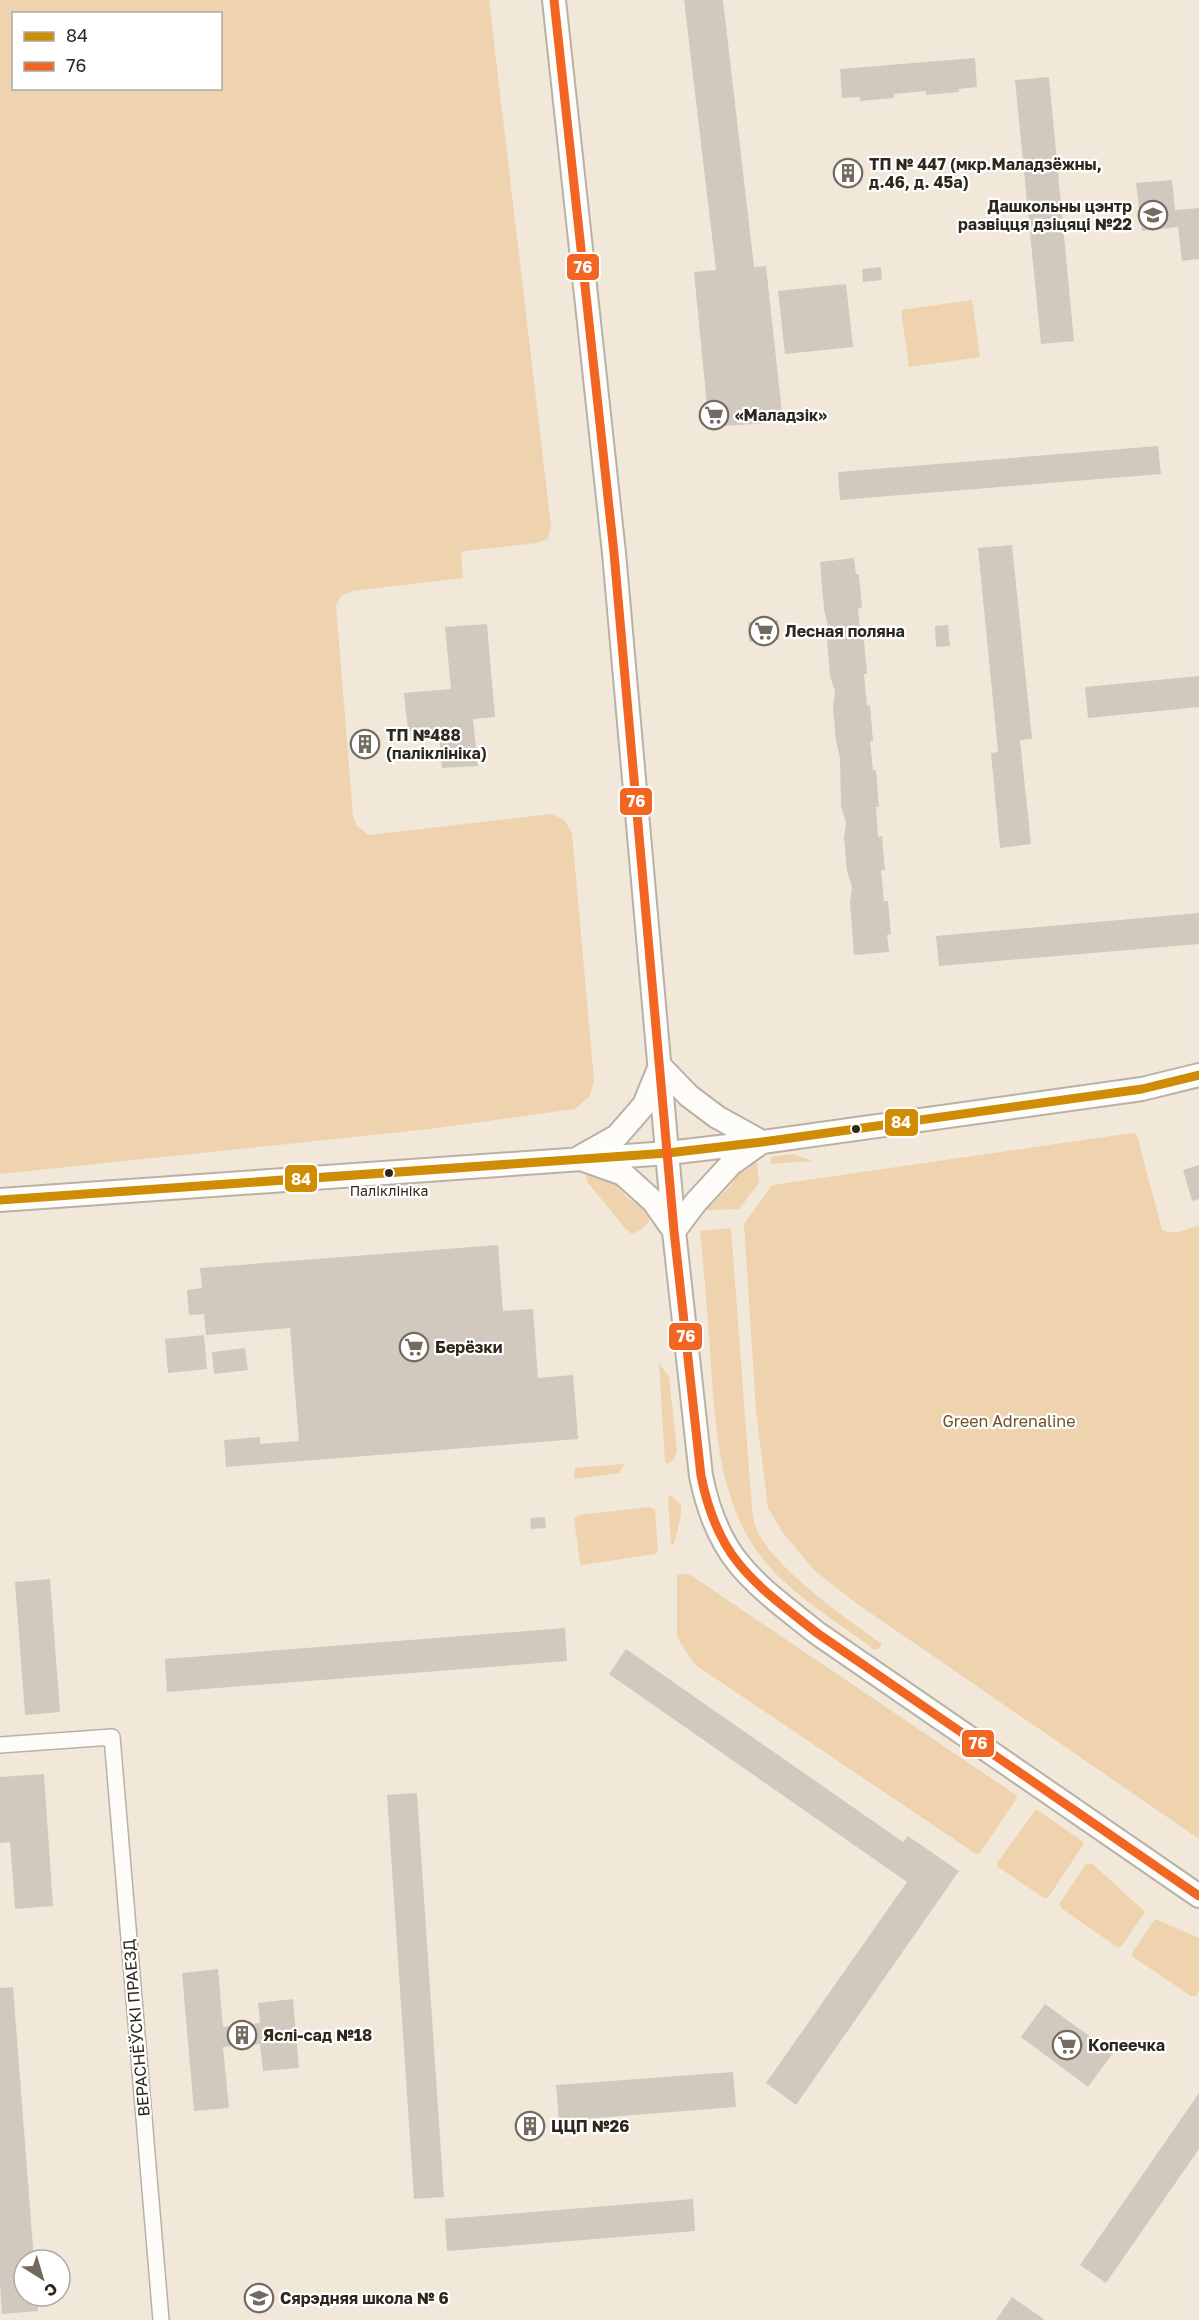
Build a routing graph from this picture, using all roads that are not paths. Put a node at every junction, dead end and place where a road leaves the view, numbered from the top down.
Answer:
1 (554, 0) edge
2 (660, 1066) junction
3 (1199, 1075) edge
4 (762, 1142) junction
5 (668, 1153) junction
6 (578, 1158) junction
7 (0, 1200) edge
8 (674, 1231) junction
9 (0, 1745) edge
10 (1199, 1896) edge
11 (161, 2320) edge

1 - 2 main road
2 - 4 main road
2 - 5 main road
2 - 6 main road
3 - 4 main road
4 - 5 main road
4 - 8 main road
5 - 6 main road
5 - 8 main road
6 - 7 main road
6 - 8 main road
8 - 10 main road
9 - 11 street, ВЕРАСНЁЎСКІ ПРАЕЗД

